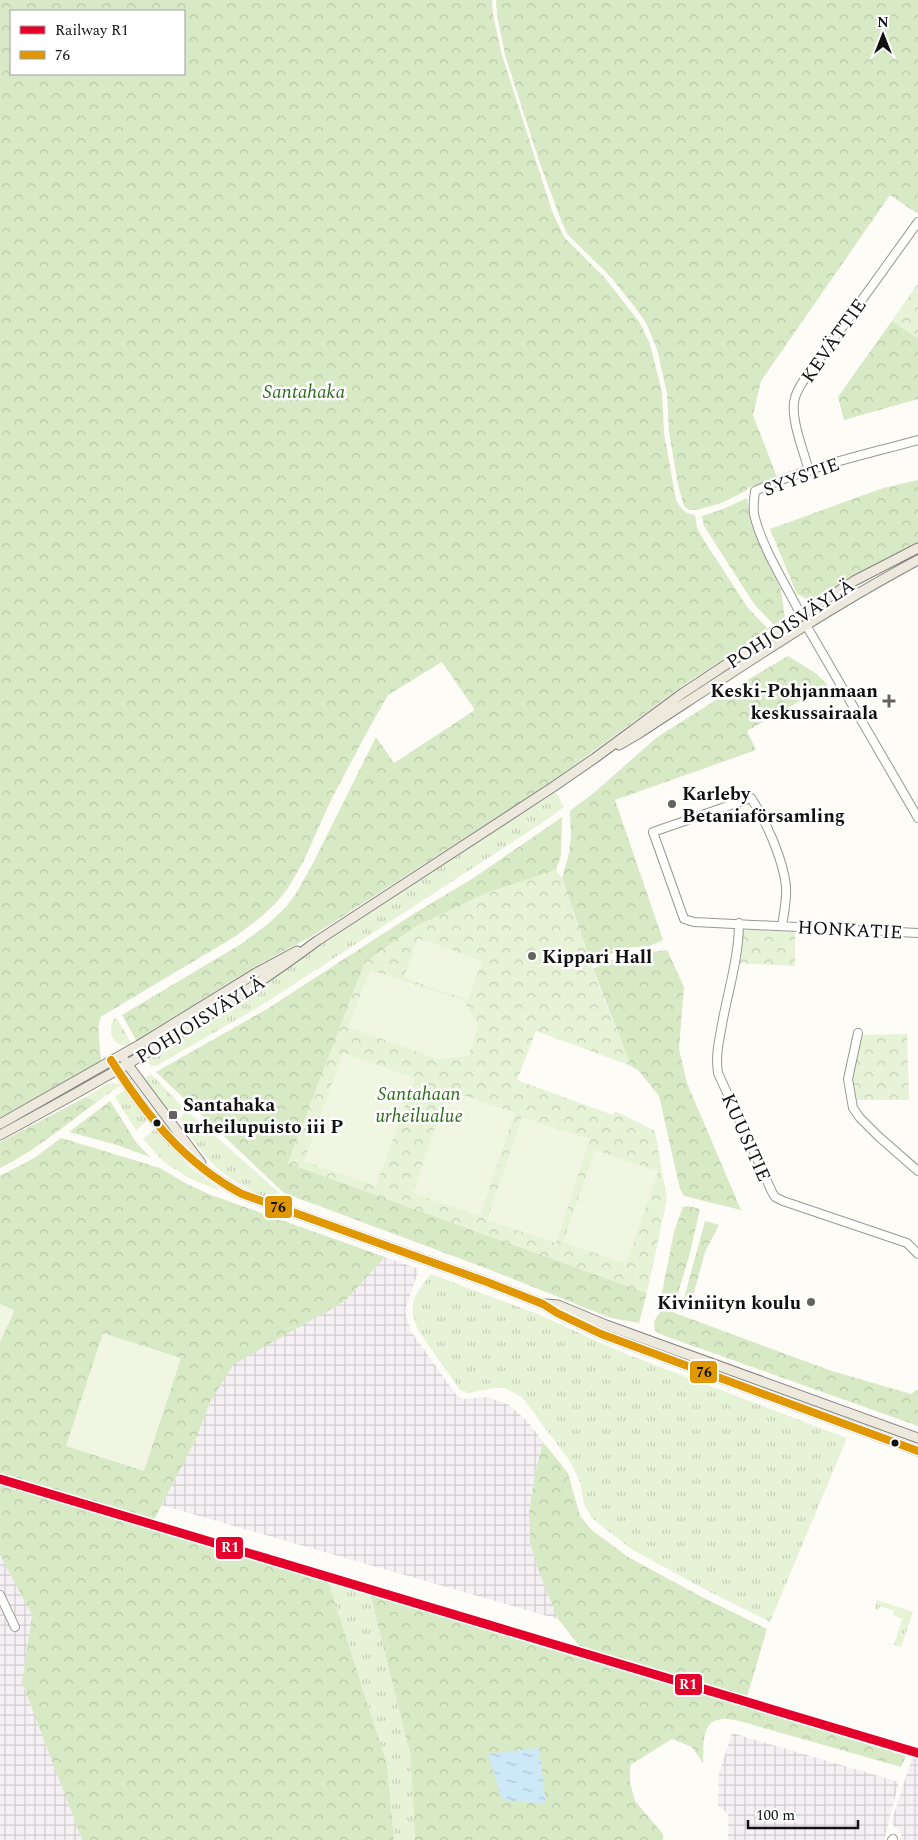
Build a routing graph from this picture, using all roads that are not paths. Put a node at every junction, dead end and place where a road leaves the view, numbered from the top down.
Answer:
1 (918, 222) edge
2 (918, 440) edge
3 (809, 471) junction
4 (918, 548) edge
5 (918, 560) edge
6 (801, 615) junction
7 (806, 625) junction
8 (595, 758) junction
9 (918, 818) edge
10 (739, 923) junction
11 (782, 926) junction
12 (918, 933) edge
13 (317, 941) junction
14 (858, 1033) dead end
15 (121, 1055) junction
16 (112, 1060) junction
17 (128, 1064) junction
18 (118, 1070) junction
19 (0, 1124) edge
20 (0, 1135) edge
21 (205, 1169) junction
22 (918, 1171) edge
23 (918, 1254) edge
24 (543, 1304) junction
25 (918, 1438) edge
26 (918, 1451) edge
27 (0, 1596) edge
28 (15, 1628) dead end

1 - 3 street, KEVÄTTIE
2 - 3 street, SYYSTIE
3 - 6 street, SYYSTIE
4 - 6 main road, POHJOISVÄYLÄ
5 - 7 main road, POHJOISVÄYLÄ
6 - 7 main road
6 - 8 main road, POHJOISVÄYLÄ
7 - 8 main road, POHJOISVÄYLÄ
7 - 9 street
8 - 13 main road, POHJOISVÄYLÄ
10 - 11 street, HONKATIE
10 - 11 street, HONKATIE
10 - 23 street, KUUSITIE
11 - 12 street, HONKATIE
13 - 15 main road, POHJOISVÄYLÄ
13 - 17 main road, POHJOISVÄYLÄ
14 - 22 street
15 - 16 main road, POHJOISVÄYLÄ
15 - 17 main road
16 - 18 main road
16 - 19 main road, POHJOISVÄYLÄ
17 - 18 main road, POHJOISVÄYLÄ
17 - 21 main road
18 - 20 main road, POHJOISVÄYLÄ
18 - 21 main road
21 - 24 main road
24 - 25 main road
24 - 26 main road
27 - 28 street

